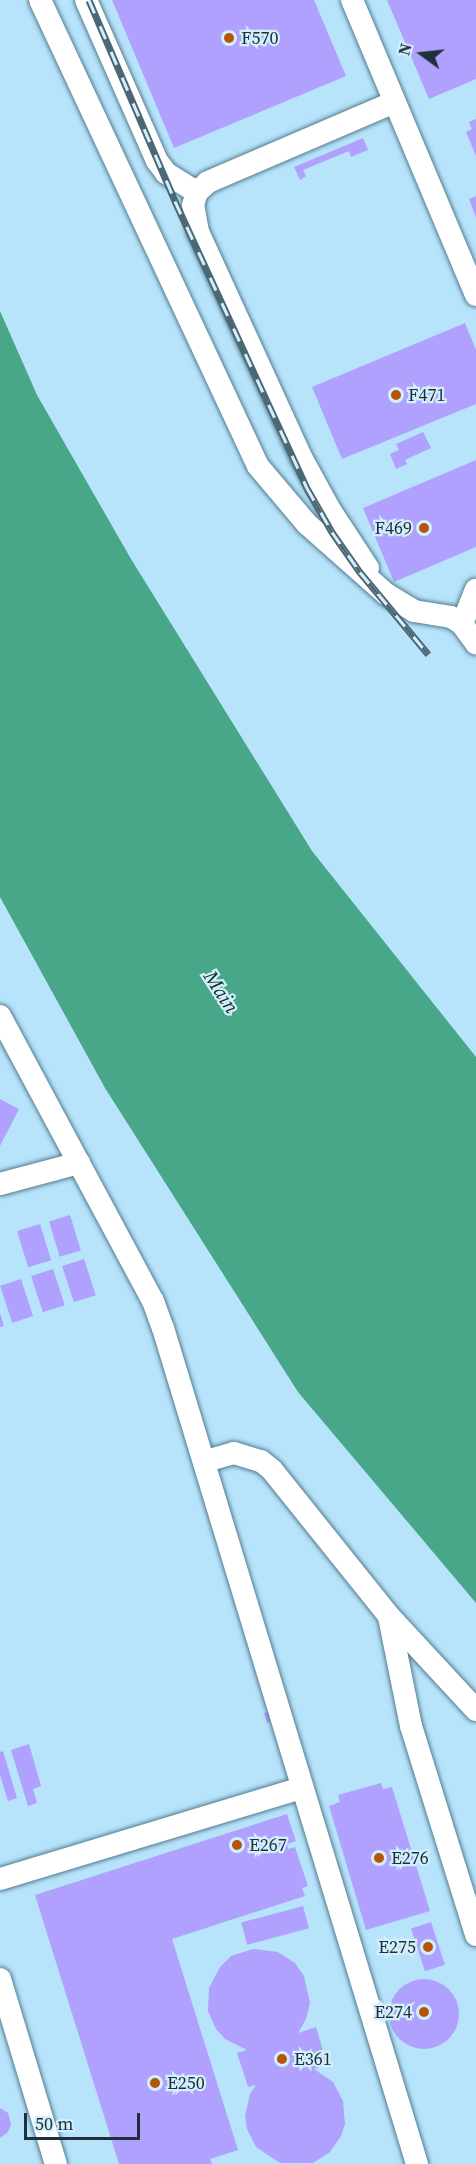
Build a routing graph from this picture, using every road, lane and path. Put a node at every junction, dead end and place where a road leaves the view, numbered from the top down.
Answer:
1 (40, 0) edge
2 (86, 0) edge
3 (352, 0) edge
4 (395, 102) junction
5 (197, 192) junction
6 (476, 295) edge
7 (476, 590) edge
8 (386, 594) junction
9 (462, 624) junction
10 (476, 643) edge
11 (0, 1016) edge
12 (79, 1163) junction
13 (0, 1185) edge
14 (206, 1461) junction
15 (389, 1616) junction
16 (476, 1710) edge
17 (302, 1788) junction
18 (0, 1879) edge
19 (476, 1935) edge
20 (0, 1980) edge
21 (56, 2164) edge
22 (417, 2164) edge

1 - 8 street
2 - 5 street
3 - 4 street
4 - 5 street
4 - 6 street
5 - 8 street
7 - 9 street
8 - 9 street
9 - 10 street
11 - 12 street
12 - 13 street
12 - 14 street
14 - 15 street
14 - 17 street
15 - 16 street
15 - 19 street
17 - 18 street
17 - 22 street
20 - 21 street

